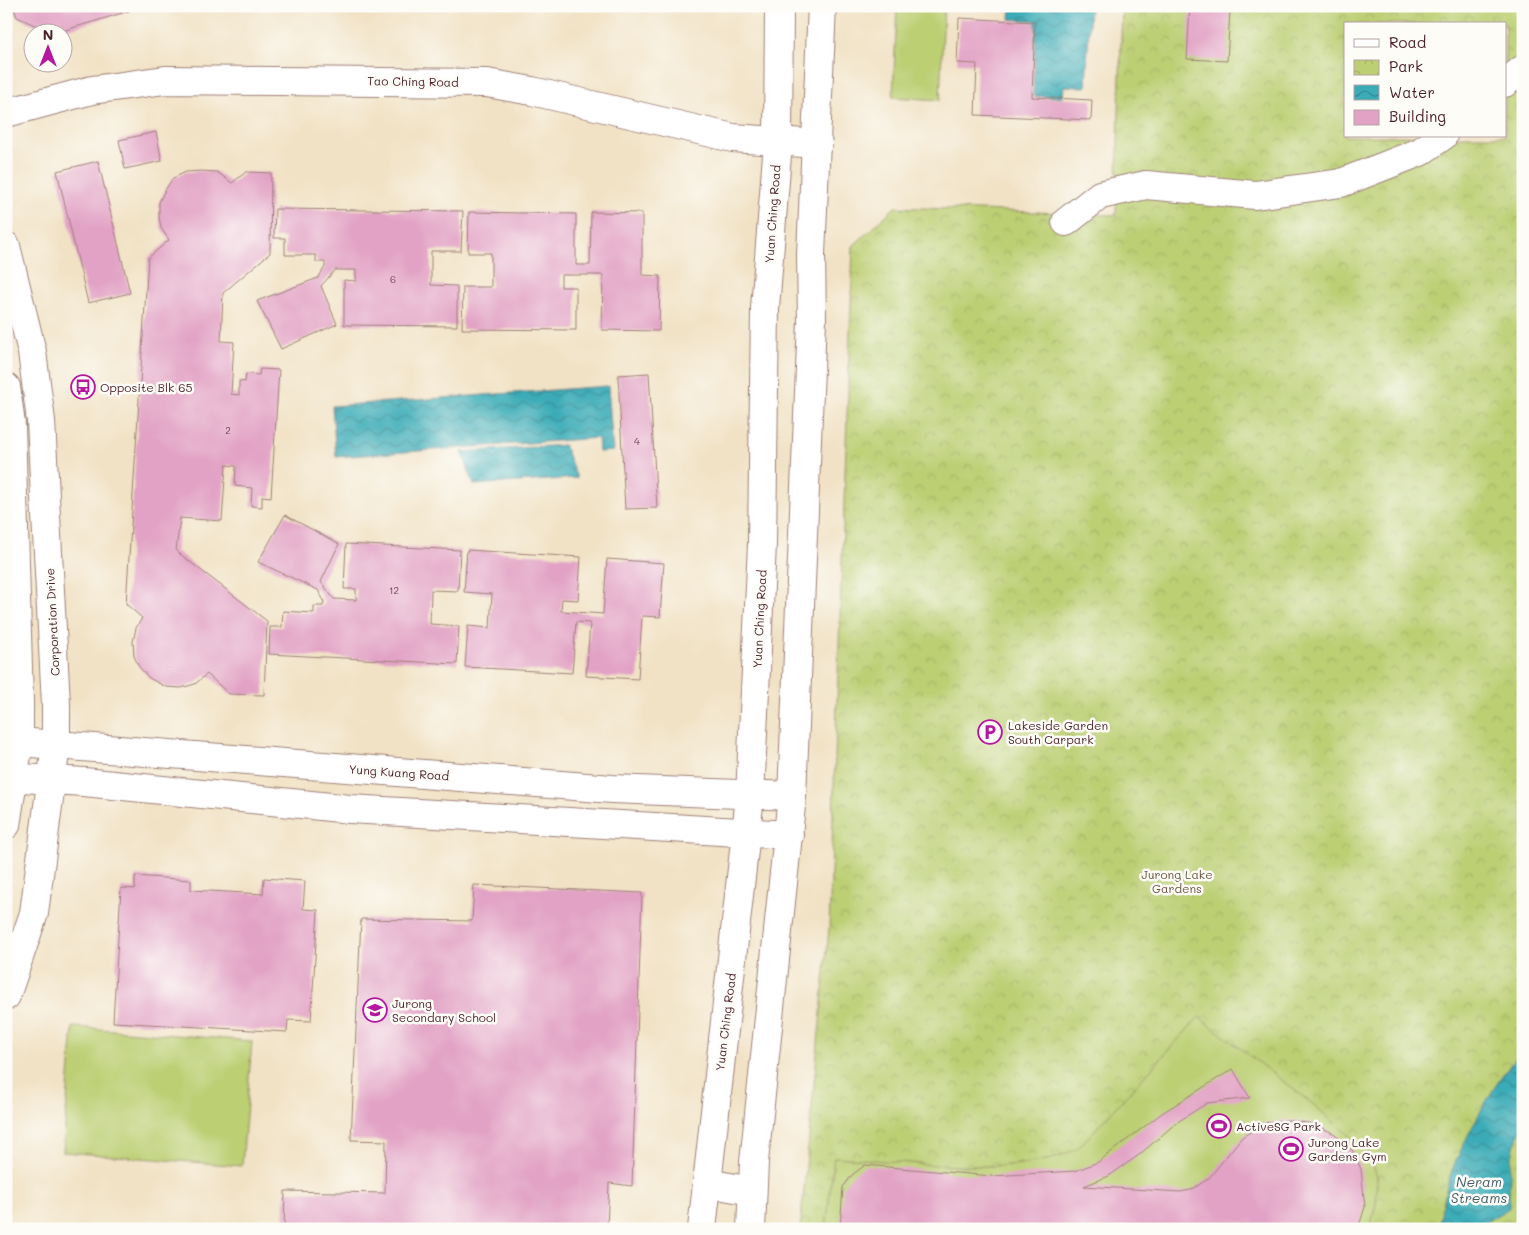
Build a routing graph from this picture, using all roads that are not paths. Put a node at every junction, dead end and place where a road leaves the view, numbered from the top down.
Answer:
1 (779, 6) edge
2 (822, 6) edge
3 (1523, 68) edge
4 (1506, 82) edge
5 (6, 113) edge
6 (1440, 138) edge
7 (778, 142) junction
8 (818, 144) junction
9 (1066, 222) dead end
10 (6, 246) edge
11 (6, 387) edge
12 (12, 741) edge
13 (56, 745) junction
14 (10, 778) edge
15 (52, 781) junction
16 (750, 796) junction
17 (792, 796) junction
18 (6, 825) edge
19 (747, 834) junction
20 (789, 835) junction
21 (6, 996) edge
22 (707, 1183) junction
23 (752, 1191) junction
24 (702, 1229) edge
25 (751, 1229) edge

1 - 7 street, Yuan Ching Road
2 - 8 street
3 - 4 street
5 - 7 street, Tao Ching Road
6 - 9 street
7 - 8 street, Tao Ching Road
7 - 16 street, Yuan Ching Road
8 - 17 street
10 - 13 street, Corporation Drive
11 - 12 street
12 - 13 street, Yung Kuang Road
12 - 14 street
13 - 15 street, Corporation Drive
13 - 16 street, Yung Kuang Road
14 - 15 street
14 - 18 street
15 - 19 street
15 - 21 street, Corporation Drive
16 - 17 street, Yung Kuang Road
16 - 19 street, Yuan Ching Road
17 - 20 street
19 - 20 street
19 - 22 street, Yuan Ching Road
20 - 23 street
22 - 23 street
22 - 24 street, Yuan Ching Road
23 - 25 street

